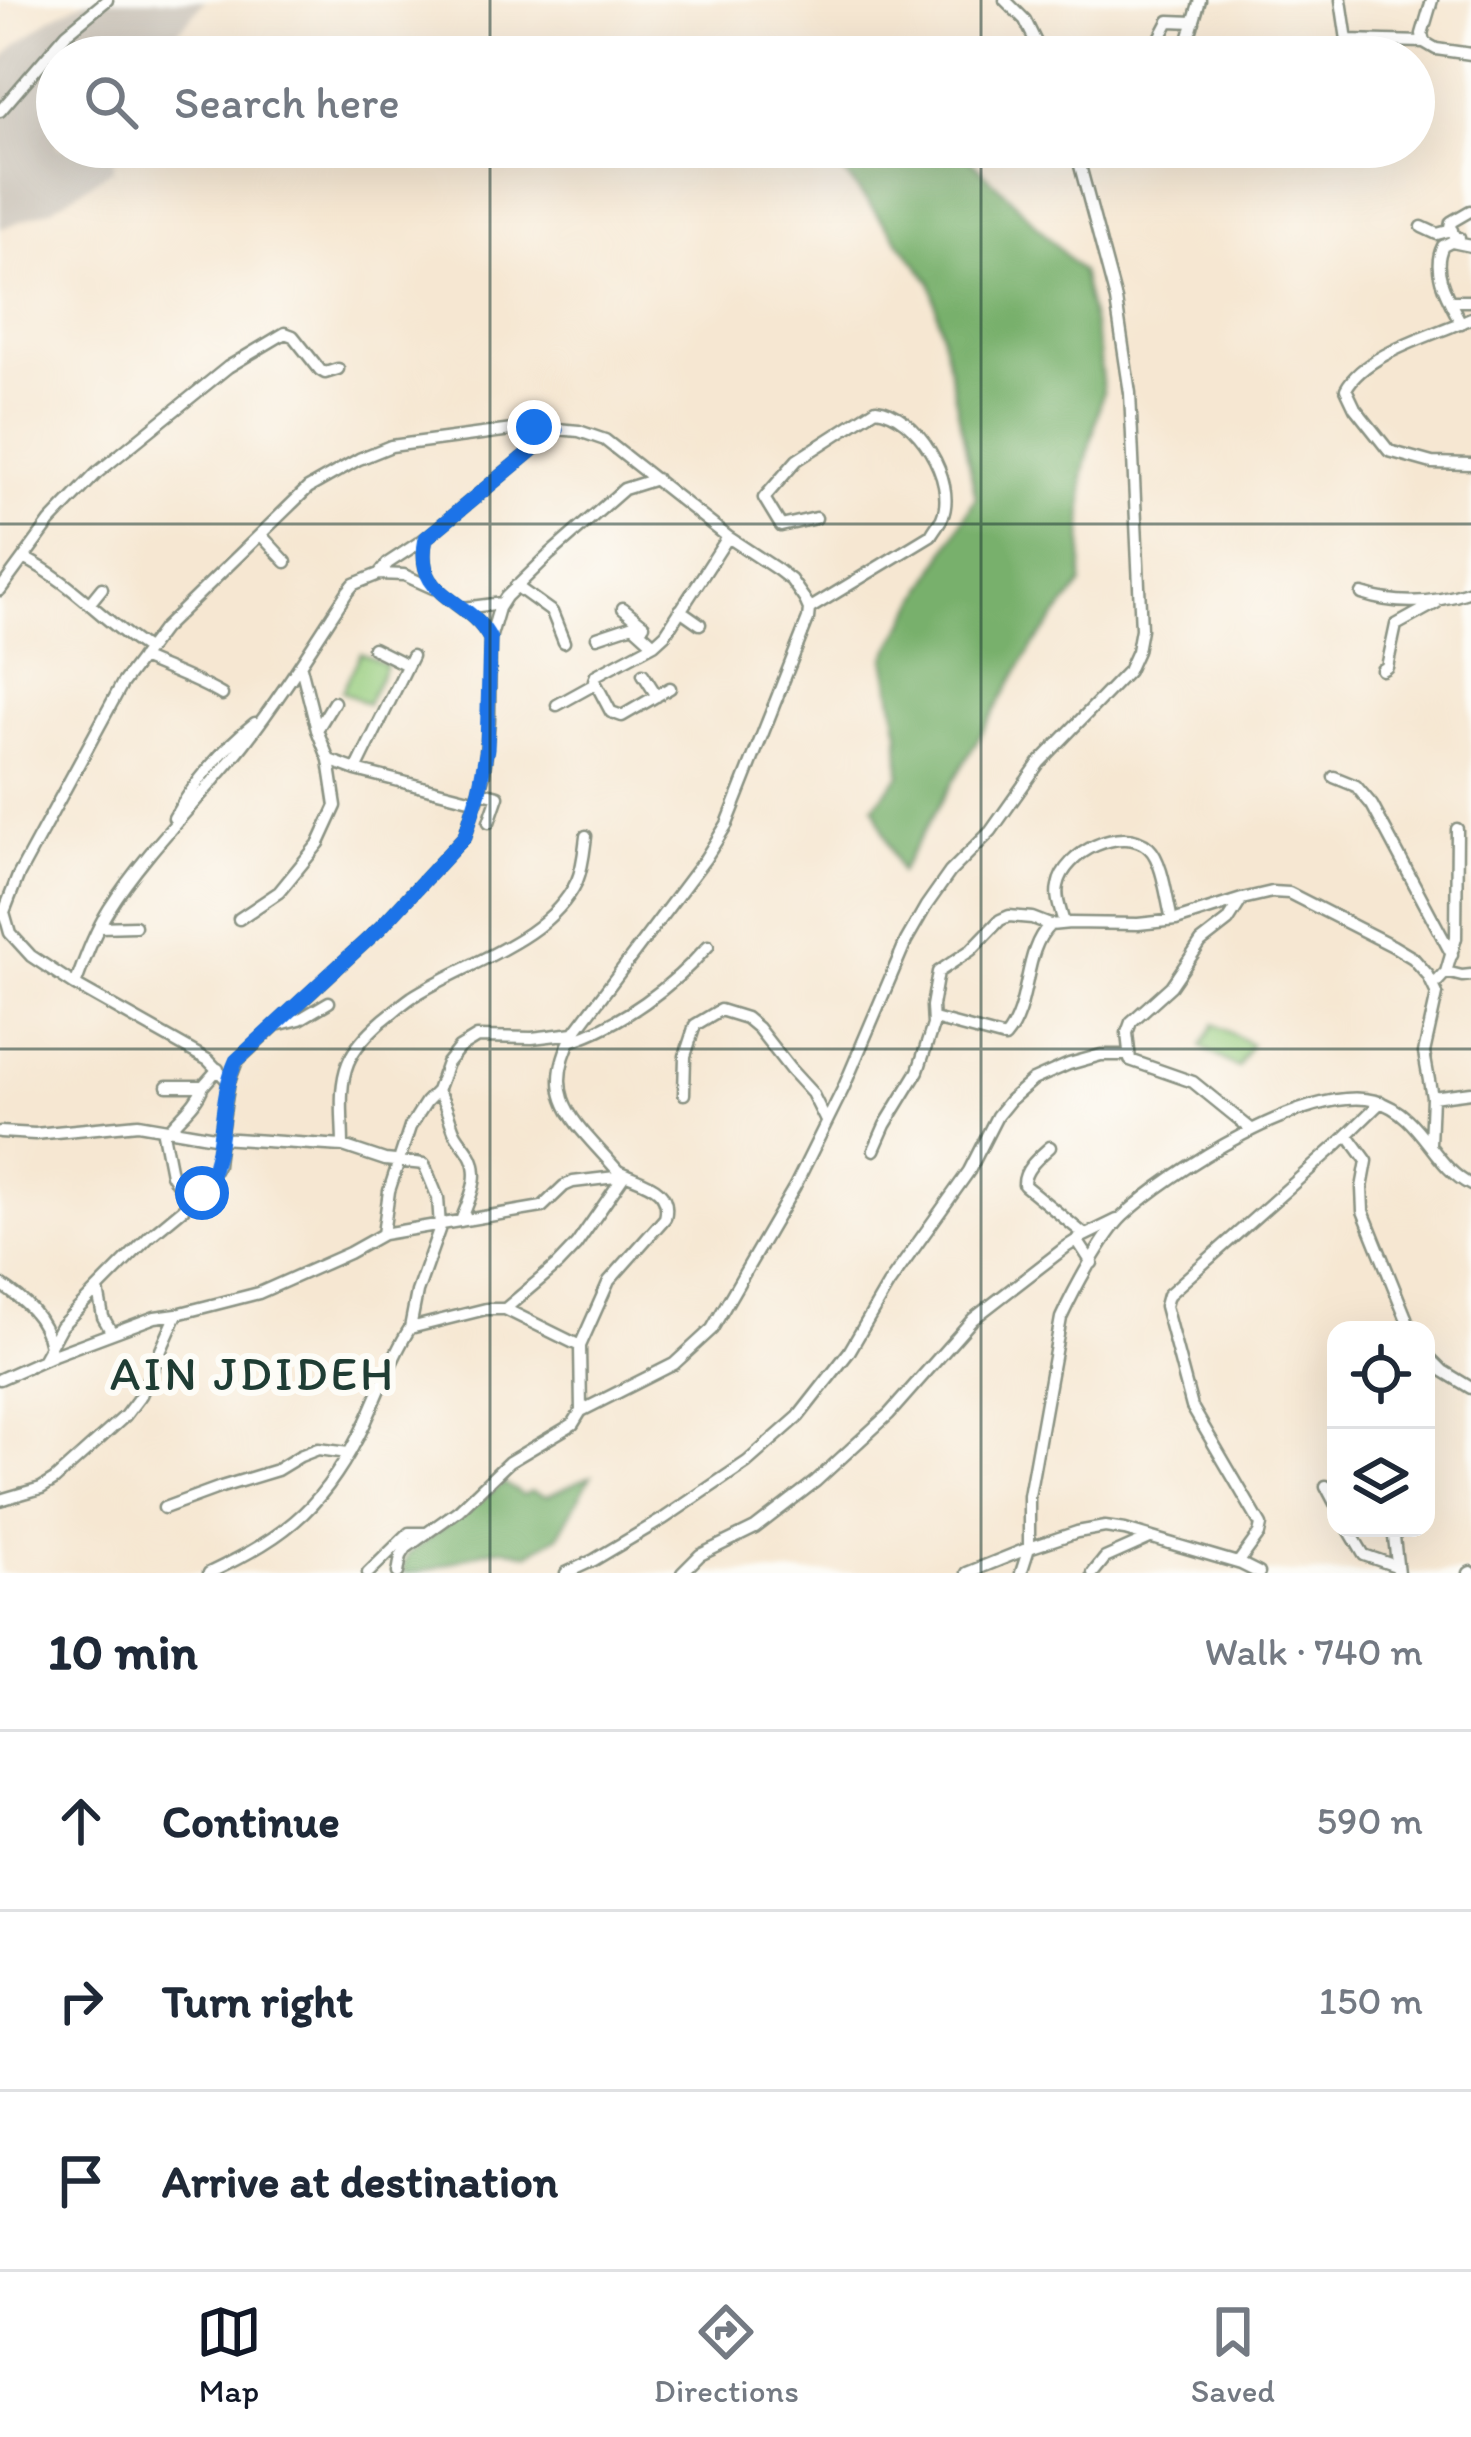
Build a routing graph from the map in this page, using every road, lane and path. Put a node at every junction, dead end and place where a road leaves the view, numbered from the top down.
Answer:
1 (106, 0) edge
2 (1005, 0) edge
3 (1200, 0) edge
4 (1341, 0) edge
5 (1432, 0) edge
6 (1168, 6) dead end
7 (1194, 19) junction
8 (65, 36) edge
9 (1033, 36) edge
10 (1161, 36) edge
11 (1189, 36) edge
12 (1346, 36) edge
13 (1422, 36) edge
14 (1435, 48) edge
15 (1471, 54) edge
16 (36, 70) edge
17 (0, 111) edge
18 (1081, 168) edge
19 (1469, 211) edge
20 (1422, 227) dead end
21 (1455, 237) junction
22 (1471, 246) edge
23 (1450, 301) junction
24 (1471, 302) edge
25 (1466, 321) edge
26 (338, 369) dead end
27 (556, 430) junction
28 (1471, 464) edge
29 (656, 479) junction
30 (816, 518) dead end
31 (261, 535) junction
32 (728, 537) junction
33 (426, 538) junction
34 (24, 558) junction
35 (286, 562) dead end
36 (379, 574) junction
37 (516, 586) junction
38 (102, 588) dead end
39 (434, 588) junction
40 (0, 590) edge
41 (1471, 591) edge
42 (1362, 594) dead end
43 (1444, 599) junction
44 (502, 603) junction
45 (89, 604) junction
46 (463, 608) junction
47 (623, 608) dead end
48 (809, 609) junction
49 (680, 610) junction
50 (700, 624) dead end
51 (597, 637) dead end
52 (490, 639) junction
53 (564, 642) dead end
54 (657, 642) junction
55 (373, 648) dead end
56 (144, 654) junction
57 (301, 667) junction
58 (1382, 670) dead end
59 (643, 674) dead end
60 (595, 684) junction
61 (670, 688) dead end
62 (222, 695) dead end
63 (657, 696) junction
64 (334, 702) dead end
65 (556, 705) dead end
66 (317, 730) junction
67 (328, 760) junction
68 (356, 770) junction
69 (1334, 777) dead end
70 (478, 796) junction
71 (489, 822) dead end
72 (1457, 829) dead end
73 (586, 836) dead end
74 (1242, 899) junction
75 (239, 919) dead end
76 (1172, 920) junction
77 (1057, 924) junction
78 (136, 926) dead end
79 (99, 927) junction
80 (708, 946) dead end
81 (1452, 955) junction
82 (1446, 972) junction
83 (1471, 975) edge
84 (75, 985) junction
85 (1434, 985) junction
86 (329, 1002) dead end
87 (934, 1019) junction
88 (277, 1024) junction
89 (572, 1037) junction
90 (1128, 1055) junction
91 (218, 1069) junction
92 (229, 1082) junction
93 (167, 1086) dead end
94 (203, 1086) junction
95 (436, 1090) junction
96 (1471, 1092) edge
97 (684, 1094) dead end
98 (1432, 1097) junction
99 (1381, 1102) junction
100 (826, 1121) junction
101 (165, 1129) junction
102 (1251, 1130) junction
103 (0, 1132) edge
104 (1348, 1135) junction
105 (220, 1138) junction
106 (1430, 1144) junction
107 (344, 1146) junction
108 (1050, 1147) dead end
109 (874, 1150) dead end
110 (401, 1161) junction
111 (624, 1176) junction
112 (1471, 1185) edge
113 (190, 1203) junction
114 (1120, 1218) junction
115 (460, 1221) junction
116 (440, 1224) junction
117 (383, 1234) junction
118 (1081, 1238) junction
119 (1092, 1263) junction
120 (0, 1284) edge
121 (98, 1290) junction
122 (505, 1309) junction
123 (177, 1314) junction
124 (1407, 1321) edge
125 (410, 1328) junction
126 (112, 1334) junction
127 (50, 1346) junction
128 (580, 1346) junction
129 (43, 1359) junction
130 (1435, 1363) edge
131 (0, 1378) edge
132 (1471, 1388) edge
133 (580, 1411) junction
134 (348, 1453) junction
135 (0, 1500) edge
136 (164, 1508) dead end
137 (426, 1533) junction
138 (1353, 1537) edge
139 (1395, 1537) edge
140 (1150, 1538) junction
141 (1030, 1548) junction
142 (1238, 1563) junction
143 (1397, 1569) edge
144 (1255, 1572) edge
145 (208, 1573) edge
146 (368, 1573) edge
147 (395, 1573) edge
148 (566, 1573) edge
149 (682, 1573) edge
150 (967, 1573) edge
151 (1021, 1573) edge
152 (1093, 1573) edge

1 - 8 street
2 - 9 street
3 - 7 street
4 - 12 street
5 - 13 street
6 - 7 street
7 - 10 street
7 - 11 street
14 - 15 street
16 - 17 street
18 - 100 street
19 - 21 street
20 - 21 street
21 - 22 street
21 - 23 street
23 - 24 street
23 - 25 street
25 - 28 street
26 - 34 street
27 - 29 street
27 - 31 street
27 - 33 street
29 - 32 street
29 - 37 street
30 - 48 street
31 - 35 street
31 - 56 street
32 - 48 street
32 - 49 street
33 - 36 street
33 - 39 street
34 - 40 street
34 - 45 street
36 - 39 street
36 - 57 street
37 - 44 street
37 - 53 street
38 - 45 street
39 - 46 street
41 - 43 street
42 - 43 street
43 - 58 street
44 - 46 street
44 - 52 street
45 - 56 street
46 - 52 street
47 - 54 street
48 - 89 street
49 - 50 street
49 - 54 street
51 - 54 street
52 - 70 street
54 - 60 street
55 - 68 street
56 - 62 street
56 - 84 street
57 - 66 street
57 - 79 street
59 - 63 street
60 - 63 street
60 - 65 street
61 - 63 street
64 - 66 street
66 - 67 street
67 - 68 street
67 - 75 street
68 - 70 street
69 - 81 street
70 - 71 street
70 - 88 street
72 - 81 street
73 - 107 street
74 - 76 street
74 - 85 street
74 - 90 street
76 - 77 street
76 - 77 street
77 - 87 street
77 - 87 street
78 - 79 street
79 - 84 street
80 - 89 street
81 - 82 street
82 - 83 street
82 - 85 street
84 - 91 street
85 - 98 street
86 - 88 street
87 - 109 street
88 - 92 street
89 - 95 street
89 - 111 street
90 - 102 street
90 - 148 street
91 - 92 street
91 - 94 street
92 - 105 street
93 - 94 street
94 - 101 street
95 - 110 street
95 - 115 street
96 - 98 street
97 - 100 street
98 - 106 street
99 - 102 street
99 - 104 street
99 - 106 street
100 - 133 street
101 - 103 street
101 - 105 street
101 - 113 street
102 - 114 street
104 - 124 street
104 - 142 street
105 - 107 street
105 - 113 street
106 - 112 street
107 - 110 street
108 - 118 street
110 - 116 street
110 - 117 street
111 - 115 street
111 - 122 street
111 - 128 street
113 - 121 street
114 - 118 street
114 - 119 street
115 - 116 street
116 - 117 street
116 - 125 street
117 - 123 street
118 - 119 street
118 - 149 street
119 - 141 street
120 - 127 street
121 - 126 street
121 - 127 street
122 - 125 street
122 - 128 street
123 - 126 street
123 - 135 street
125 - 134 street
126 - 129 street
127 - 129 street
128 - 133 street
129 - 131 street
130 - 132 street
133 - 137 street
134 - 136 street
134 - 145 street
137 - 146 street
137 - 147 street
138 - 143 street
139 - 143 street
140 - 141 street
140 - 142 street
140 - 152 street
141 - 150 street
141 - 151 street
142 - 144 street

